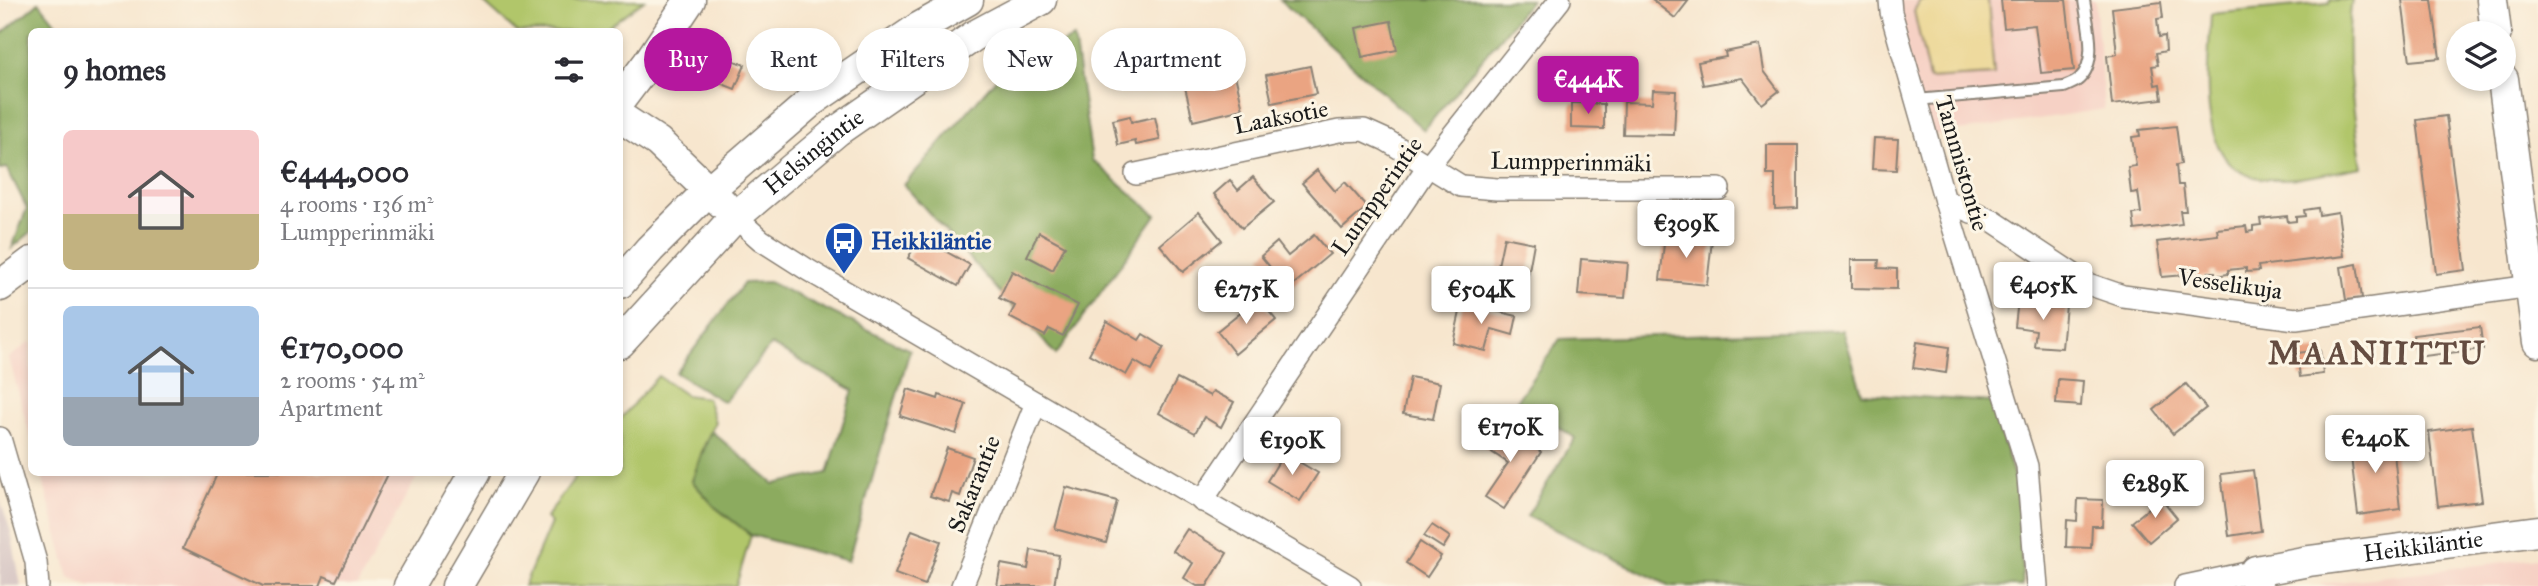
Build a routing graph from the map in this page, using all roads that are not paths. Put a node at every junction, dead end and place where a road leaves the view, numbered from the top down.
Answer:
1 (690, 0) edge
2 (968, 0) edge
3 (1041, 0) edge
4 (1560, 0) edge
5 (1890, 0) edge
6 (2084, 0) edge
7 (2492, 0) edge
8 (2495, 21) edge
9 (2505, 91) edge
10 (623, 96) edge
11 (1916, 100) junction
12 (623, 119) edge
13 (1428, 166) junction
14 (1136, 174) dead end
15 (1719, 189) dead end
16 (709, 190) junction
17 (1945, 201) junction
18 (735, 217) junction
19 (28, 264) edge
20 (623, 280) edge
21 (0, 286) edge
22 (2534, 300) edge
23 (623, 340) edge
24 (2538, 342) edge
25 (1036, 403) junction
26 (0, 438) edge
27 (473, 476) edge
28 (522, 476) edge
29 (1202, 501) junction
30 (2538, 531) edge
31 (2256, 578) edge
32 (38, 586) edge
33 (409, 586) edge
34 (457, 586) edge
35 (962, 586) edge
36 (1350, 586) edge
37 (2037, 586) edge
38 (2185, 586) edge

1 - 10 main road
2 - 16 main road, Helsingintie
3 - 18 main road, Helsingintie
4 - 13 street, Lumpperintie
5 - 11 street, Tammistontie
6 - 11 lane
7 - 8 main road
9 - 22 main road
11 - 17 street, Tammistontie
12 - 16 main road
13 - 14 street, Laaksotie
13 - 15 street, Lumpperinmäki
13 - 29 street, Lumpperintie
16 - 18 main road
16 - 20 main road, Helsingintie
17 - 22 street, Vesselikuja
17 - 37 street, Tammistontie
18 - 23 main road, Helsingintie
18 - 25 street
19 - 21 main road
22 - 24 main road
25 - 29 street
25 - 35 street, Sakarantie
26 - 32 street
27 - 33 main road
28 - 34 main road
29 - 36 street
30 - 31 main road, Heikkiläntie
31 - 38 street, Heikkiläntie

